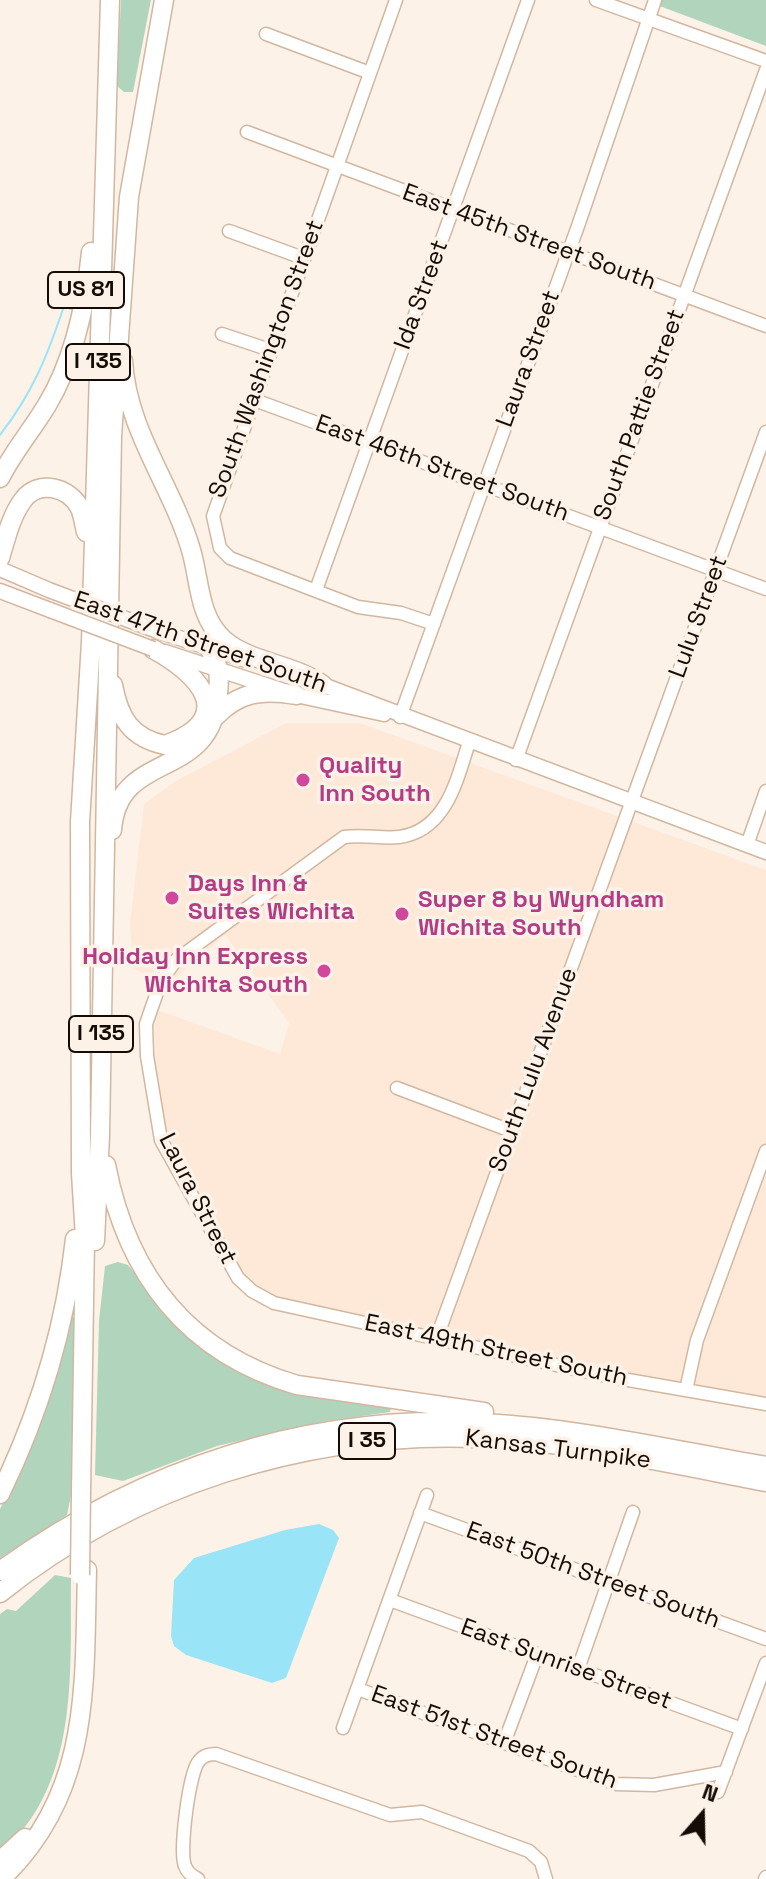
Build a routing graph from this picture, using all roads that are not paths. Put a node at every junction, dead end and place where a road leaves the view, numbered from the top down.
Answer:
1 (164, 0) edge
2 (396, 0) edge
3 (528, 0) edge
4 (596, 0) edge
5 (655, 0) edge
6 (109, 1) edge
7 (649, 19) junction
8 (266, 34) dead end
9 (766, 61) edge
10 (766, 70) edge
11 (370, 73) junction
12 (106, 82) junction
13 (247, 132) dead end
14 (336, 166) junction
15 (453, 210) junction
16 (229, 231) dead end
17 (568, 252) junction
18 (303, 258) junction
19 (683, 295) junction
20 (120, 296) junction
21 (766, 326) edge
22 (222, 334) dead end
23 (270, 350) junction
24 (252, 399) junction
25 (766, 432) edge
26 (369, 442) junction
27 (0, 478) edge
28 (483, 485) junction
29 (599, 528) junction
30 (0, 558) edge
31 (92, 558) junction
32 (0, 569) edge
33 (716, 570) junction
34 (766, 589) edge
35 (316, 590) junction
36 (0, 591) edge
37 (434, 624) junction
38 (154, 639) junction
39 (208, 647) junction
40 (106, 651) junction
41 (220, 670) junction
42 (323, 685) junction
43 (296, 695) junction
44 (216, 716) junction
45 (400, 717) junction
46 (469, 742) junction
47 (516, 760) junction
48 (766, 791) edge
49 (632, 803) junction
50 (747, 845) junction
51 (766, 852) edge
52 (102, 932) junction
53 (397, 1088) dead end
54 (511, 1131) junction
55 (100, 1135) junction
56 (766, 1151) edge
57 (81, 1173) junction
58 (307, 1310) joint
59 (437, 1337) junction
60 (686, 1390) junction
61 (766, 1404) edge
62 (608, 1438) junction
63 (766, 1466) edge
64 (766, 1482) edge
65 (84, 1490) junction
66 (0, 1494) edge
67 (427, 1495) dead end
68 (633, 1512) dead end
69 (420, 1513) junction
70 (48, 1556) junction
71 (0, 1571) edge
72 (83, 1573) junction
73 (609, 1582) junction
74 (0, 1593) edge
75 (0, 1600) edge
76 (390, 1600) junction
77 (766, 1639) edge
78 (537, 1655) junction
79 (766, 1663) edge
80 (578, 1669) junction
81 (358, 1689) junction
82 (761, 1690) edge
83 (343, 1728) dead end
84 (742, 1729) junction
85 (504, 1743) junction
86 (726, 1772) junction
87 (718, 1792) dead end
88 (0, 1861) edge
89 (1, 1879) edge
90 (198, 1879) edge
91 (546, 1879) edge

1 - 20 highway, I 135
2 - 11 street, South Washington Street
3 - 15 street, Ida Street
4 - 7 street
5 - 7 street, Laura Street
6 - 12 highway, I 135
7 - 9 street
7 - 17 street, Laura Street
8 - 11 street
10 - 19 street, South Pattie Street
11 - 14 street, South Washington Street
12 - 27 highway, US 81
12 - 31 highway, I 135
13 - 14 street, East 45th Street South
14 - 15 street, East 45th Street South
14 - 18 street, South Washington Street
15 - 17 street, East 45th Street South
15 - 26 street, Ida Street
16 - 18 street
17 - 19 street, East 45th Street South
17 - 28 street, Laura Street
18 - 23 street, South Washington Street
19 - 21 street, East 45th Street South
19 - 29 street, South Pattie Street
20 - 40 highway, I 135
20 - 42 highway
22 - 23 street
23 - 24 street, South Washington Street
24 - 26 street, East 46th Street South
24 - 35 street, South Washington Street
25 - 33 street, Lulu Street
26 - 28 street, East 46th Street South
26 - 35 street, Ida Street
28 - 29 street, East 46th Street South
28 - 37 street, Laura Street
29 - 33 street, East 46th Street South
29 - 47 street, South Pattie Street
30 - 31 highway
31 - 57 highway, I 135
32 - 38 main road, East 47th Street South, bridge
33 - 34 street, East 46th Street South
33 - 49 street, Lulu Street
35 - 37 street, South Washington Street
36 - 38 main road, East 47th Street South, bridge
37 - 45 street, Laura Street
38 - 39 main road, East 47th Street South
38 - 40 highway
38 - 41 main road, East 47th Street South
39 - 41 highway
39 - 42 main road, East 47th Street South
40 - 52 highway, I 135
41 - 43 main road, East 47th Street South
41 - 44 highway
42 - 45 main road, East 47th Street South
43 - 44 highway
43 - 45 main road, East 47th Street South
44 - 52 highway
45 - 46 main road, East 47th Street South
46 - 47 main road, East 47th Street South
46 - 58 street, Laura Street
47 - 49 main road, East 47th Street South
48 - 50 street
49 - 50 main road, East 47th Street South
49 - 54 street, South Lulu Avenue
50 - 51 main road, East 47th Street South
52 - 55 highway, I 135
53 - 54 street
54 - 59 street, South Lulu Avenue
55 - 62 highway
55 - 65 highway
56 - 60 street
57 - 65 highway
57 - 66 highway
58 - 59 street, East 49th Street South
59 - 60 street, East 49th Street South
60 - 61 street, East 49th Street South
62 - 63 highway, Kansas Turnpike / I 35
62 - 71 highway, Kansas Turnpike / I 35
64 - 70 highway, Kansas Turnpike / I 35
65 - 72 highway, bridge
67 - 69 street
68 - 73 street
69 - 73 street, East 50th Street South
69 - 76 street
70 - 74 highway, Kansas Turnpike / I 35
70 - 75 highway
72 - 88 highway
72 - 89 highway
73 - 77 street, East 50th Street South
73 - 80 street
76 - 78 street, East Sunrise Street
76 - 81 street
78 - 80 street, East Sunrise Street
78 - 85 street
79 - 82 street
80 - 84 street, East Sunrise Street
81 - 83 street
81 - 85 street, East 51st Street South
82 - 84 street
84 - 86 street
85 - 86 street, East 51st Street South
86 - 87 street
90 - 91 street

